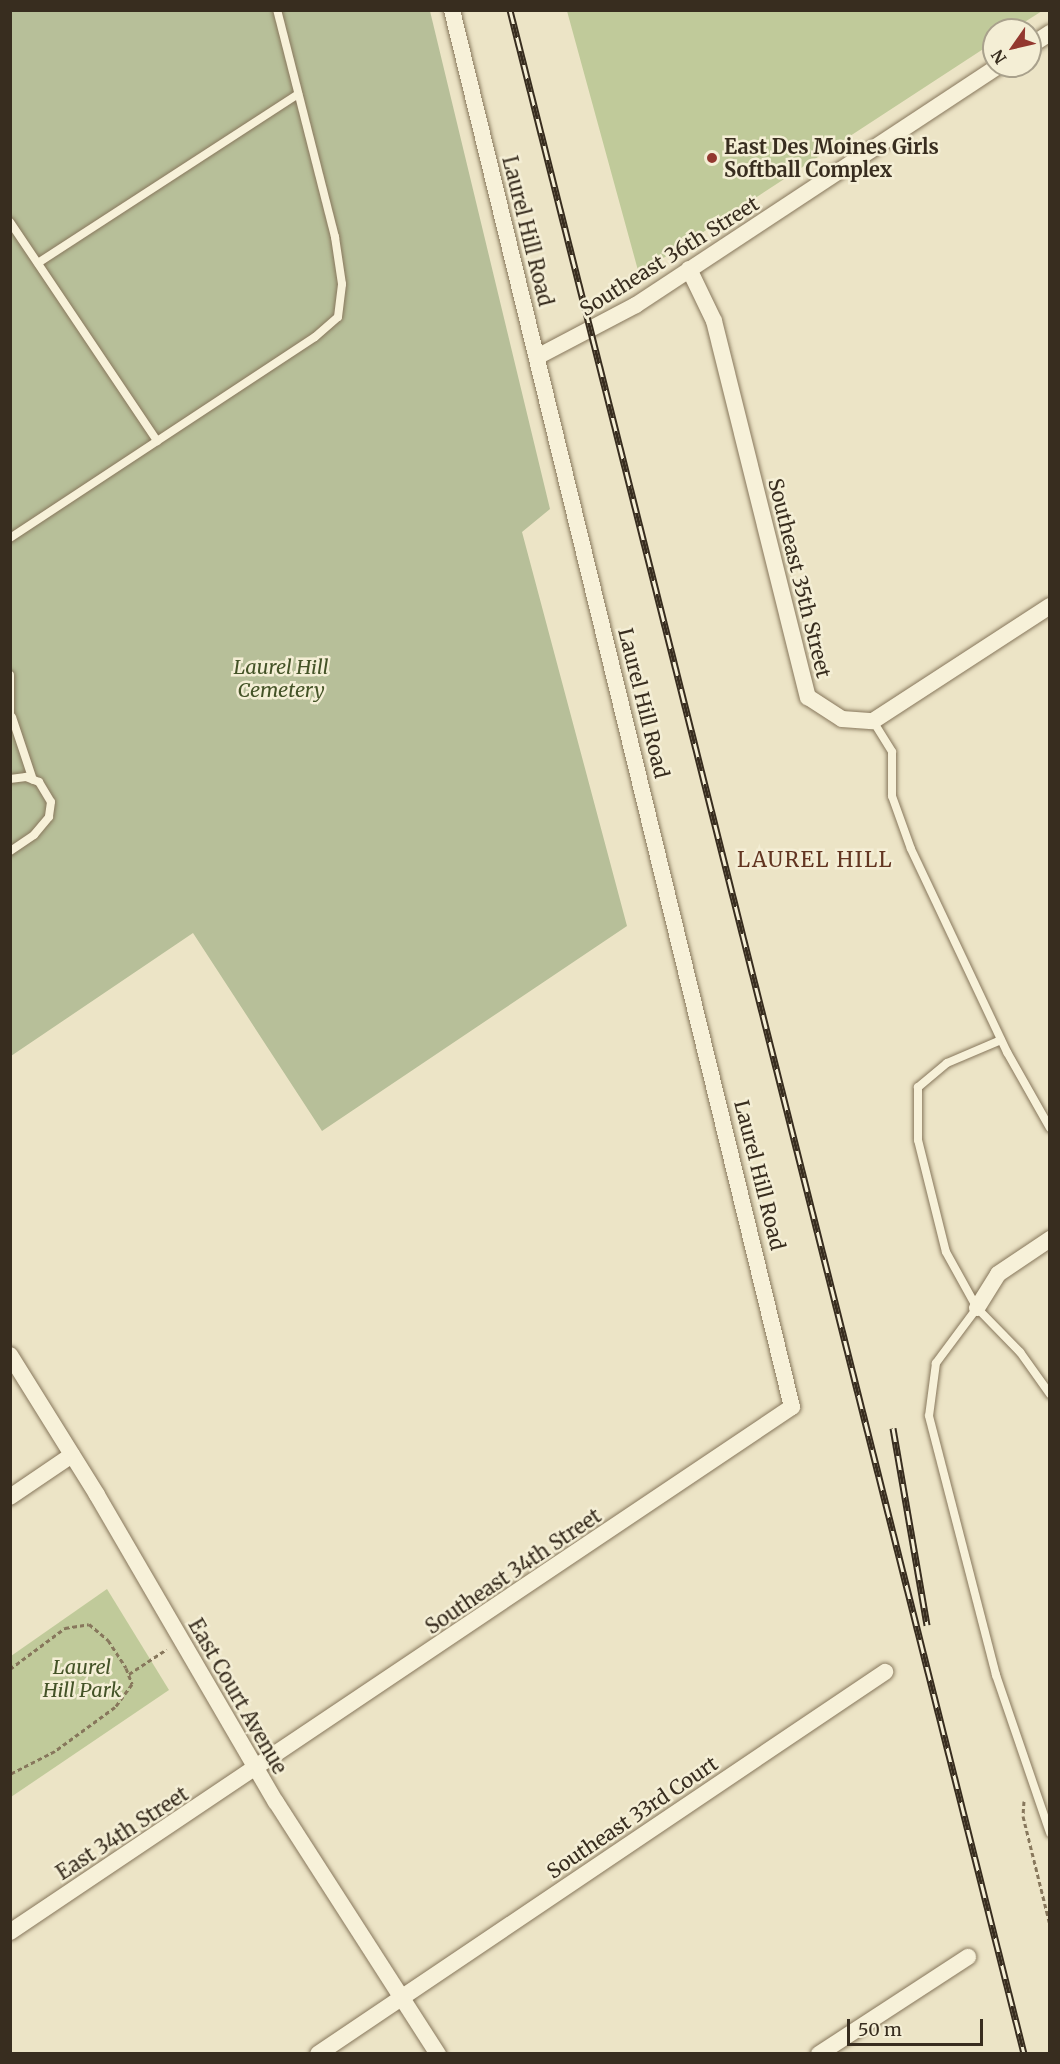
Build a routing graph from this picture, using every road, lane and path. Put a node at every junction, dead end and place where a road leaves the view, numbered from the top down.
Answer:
1 (277, 10) edge
2 (452, 10) edge
3 (982, 77) edge
4 (298, 94) junction
5 (10, 222) edge
6 (38, 263) junction
7 (689, 269) junction
8 (537, 357) junction
9 (157, 441) junction
10 (10, 538) edge
11 (1050, 606) edge
12 (10, 675) edge
13 (11, 718) edge
14 (873, 721) junction
15 (10, 780) edge
16 (33, 780) junction
17 (10, 851) edge
18 (1002, 1041) junction
19 (1050, 1128) edge
20 (1050, 1239) edge
21 (977, 1308) junction
22 (10, 1355) edge
23 (1050, 1394) edge
24 (792, 1407) joint
25 (72, 1455) junction
26 (10, 1497) edge
27 (182, 1642) junction
28 (10, 1669) edge
29 (885, 1672) dead end
30 (129, 1674) junction
31 (256, 1769) junction
32 (1029, 1770) junction
33 (10, 1774) edge
34 (1050, 1833) edge
35 (1050, 1925) edge
36 (10, 1932) edge
37 (968, 1957) dead end
38 (402, 1997) junction
39 (318, 2054) edge
40 (438, 2054) edge
41 (819, 2054) edge

1 - 4 lane
2 - 8 street, Laurel Hill Road
3 - 7 street, Southeast 36th Street
4 - 6 lane
4 - 9 lane
5 - 6 lane
6 - 9 lane
7 - 8 street, Southeast 36th Street
7 - 14 street, Southeast 35th Street
8 - 24 street, Laurel Hill Road
9 - 10 lane
11 - 14 street
12 - 13 lane
13 - 16 lane
14 - 18 lane
15 - 16 lane
16 - 17 lane
18 - 19 lane
18 - 21 lane
20 - 21 street
21 - 23 lane
21 - 32 lane
22 - 25 street, East Court Avenue
24 - 31 street, Southeast 34th Street
25 - 26 street
25 - 27 street, East Court Avenue
27 - 30 path
27 - 31 street, East Court Avenue
28 - 30 path
29 - 38 street, Southeast 33rd Court
30 - 33 path
31 - 36 street, East 34th Street
31 - 38 street, East Court Avenue
32 - 34 lane
32 - 35 path
37 - 41 street
38 - 39 street, Southeast 33rd Court
38 - 40 street, East Court Avenue

